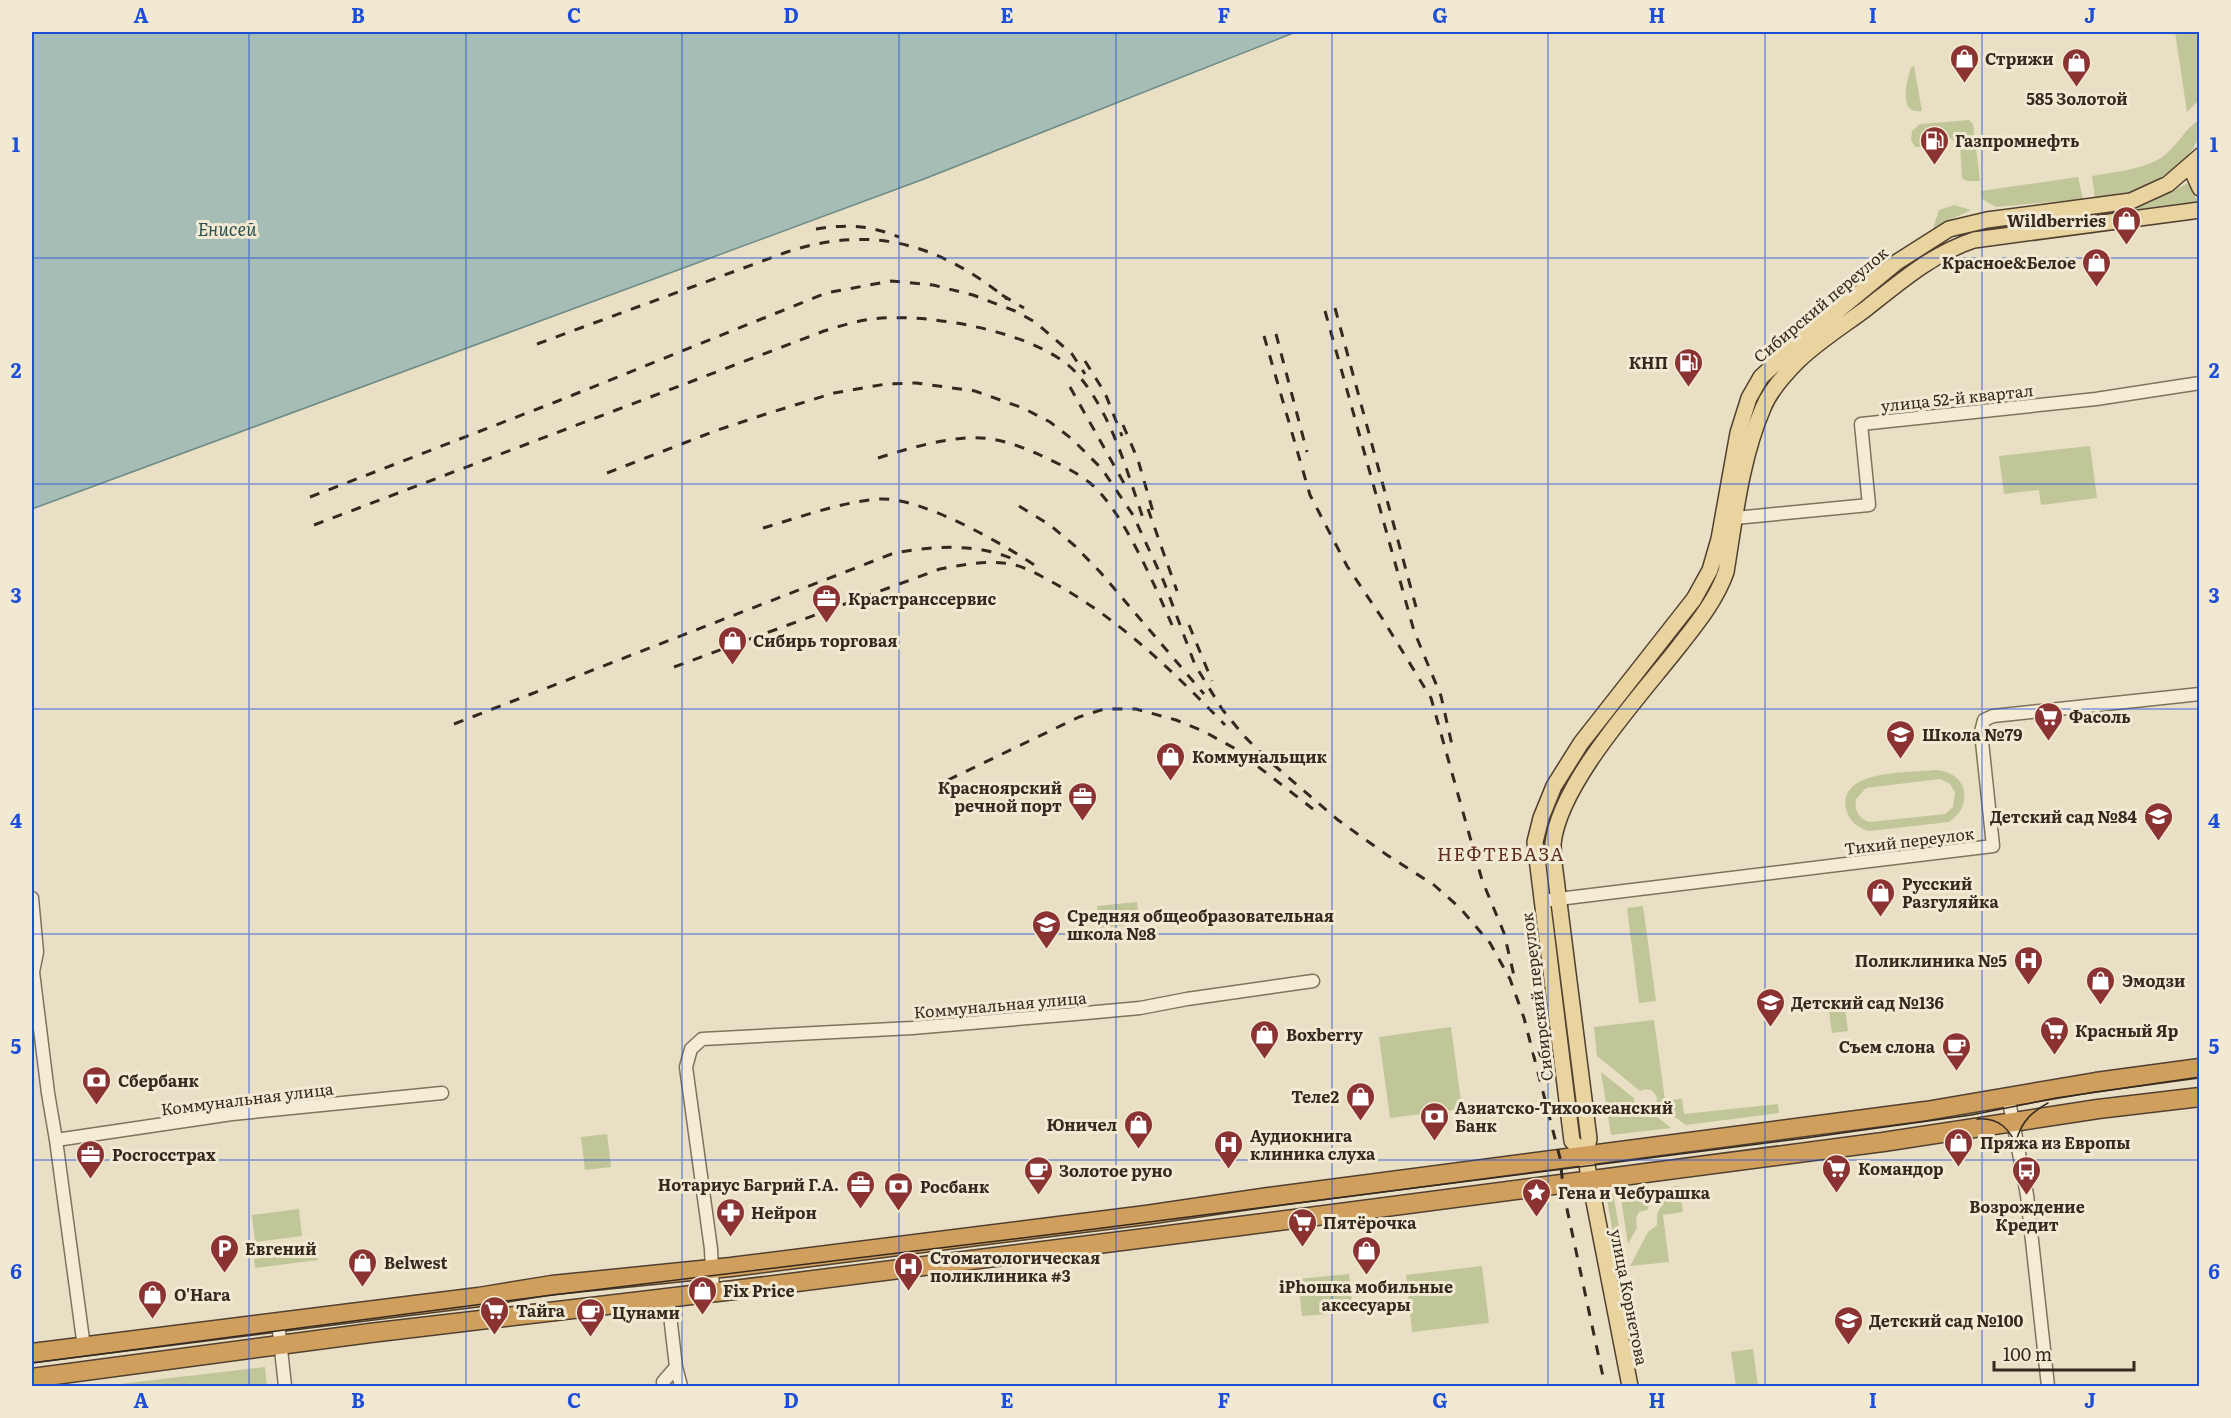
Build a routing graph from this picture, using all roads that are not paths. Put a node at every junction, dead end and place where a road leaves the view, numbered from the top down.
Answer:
1 (2199, 157) edge
2 (2199, 188) edge
3 (2199, 210) edge
4 (1924, 244) junction
5 (1934, 257) junction
6 (1794, 355) junction
7 (2199, 383) edge
8 (1737, 434) junction
9 (1753, 436) junction
10 (1735, 518) junction
11 (2199, 694) edge
12 (32, 898) edge
13 (1559, 899) junction
14 (1543, 901) junction
15 (1313, 981) dead end
16 (2199, 1068) edge
17 (442, 1093) dead end
18 (2008, 1096) junction
19 (2199, 1097) edge
20 (2015, 1130) junction
21 (56, 1140) junction
22 (1585, 1155) junction
23 (1589, 1179) junction
24 (711, 1269) junction
25 (713, 1293) junction
26 (668, 1298) junction
27 (278, 1322) junction
28 (281, 1345) junction
29 (84, 1347) junction
30 (32, 1353) edge
31 (676, 1367) junction
32 (32, 1378) edge
33 (285, 1386) edge
34 (664, 1386) edge
35 (681, 1386) edge
36 (1630, 1386) edge
37 (2048, 1386) edge

1 - 2 main road
1 - 4 main road, Сибирский переулок
3 - 5 main road, Сибирский переулок
4 - 5 main road
4 - 6 main road, Сибирский переулок
5 - 6 main road, Сибирский переулок
6 - 8 main road, Сибирский переулок
6 - 9 main road, Сибирский переулок
7 - 10 street, улица 52-й квартал
8 - 9 main road
8 - 14 main road, Сибирский переулок
9 - 10 main road, Сибирский переулок
10 - 13 main road, Сибирский переулок
11 - 13 street, Тихий переулок
12 - 21 street
13 - 14 street
13 - 22 main road, Сибирский переулок
14 - 22 main road, Сибирский переулок
15 - 24 street, Коммунальная улица
16 - 18 highway
17 - 21 street, Коммунальная улица
18 - 20 street
18 - 22 highway
19 - 20 highway
20 - 23 highway
20 - 37 street
21 - 29 street
22 - 23 main road, улица Корнетова
22 - 24 highway
23 - 25 highway
23 - 36 main road, улица Корнетова
24 - 25 street
24 - 27 highway
25 - 26 highway
26 - 28 highway
26 - 31 street
27 - 28 street
27 - 29 highway
28 - 32 highway
28 - 33 street
29 - 30 highway
31 - 34 street
31 - 35 street

